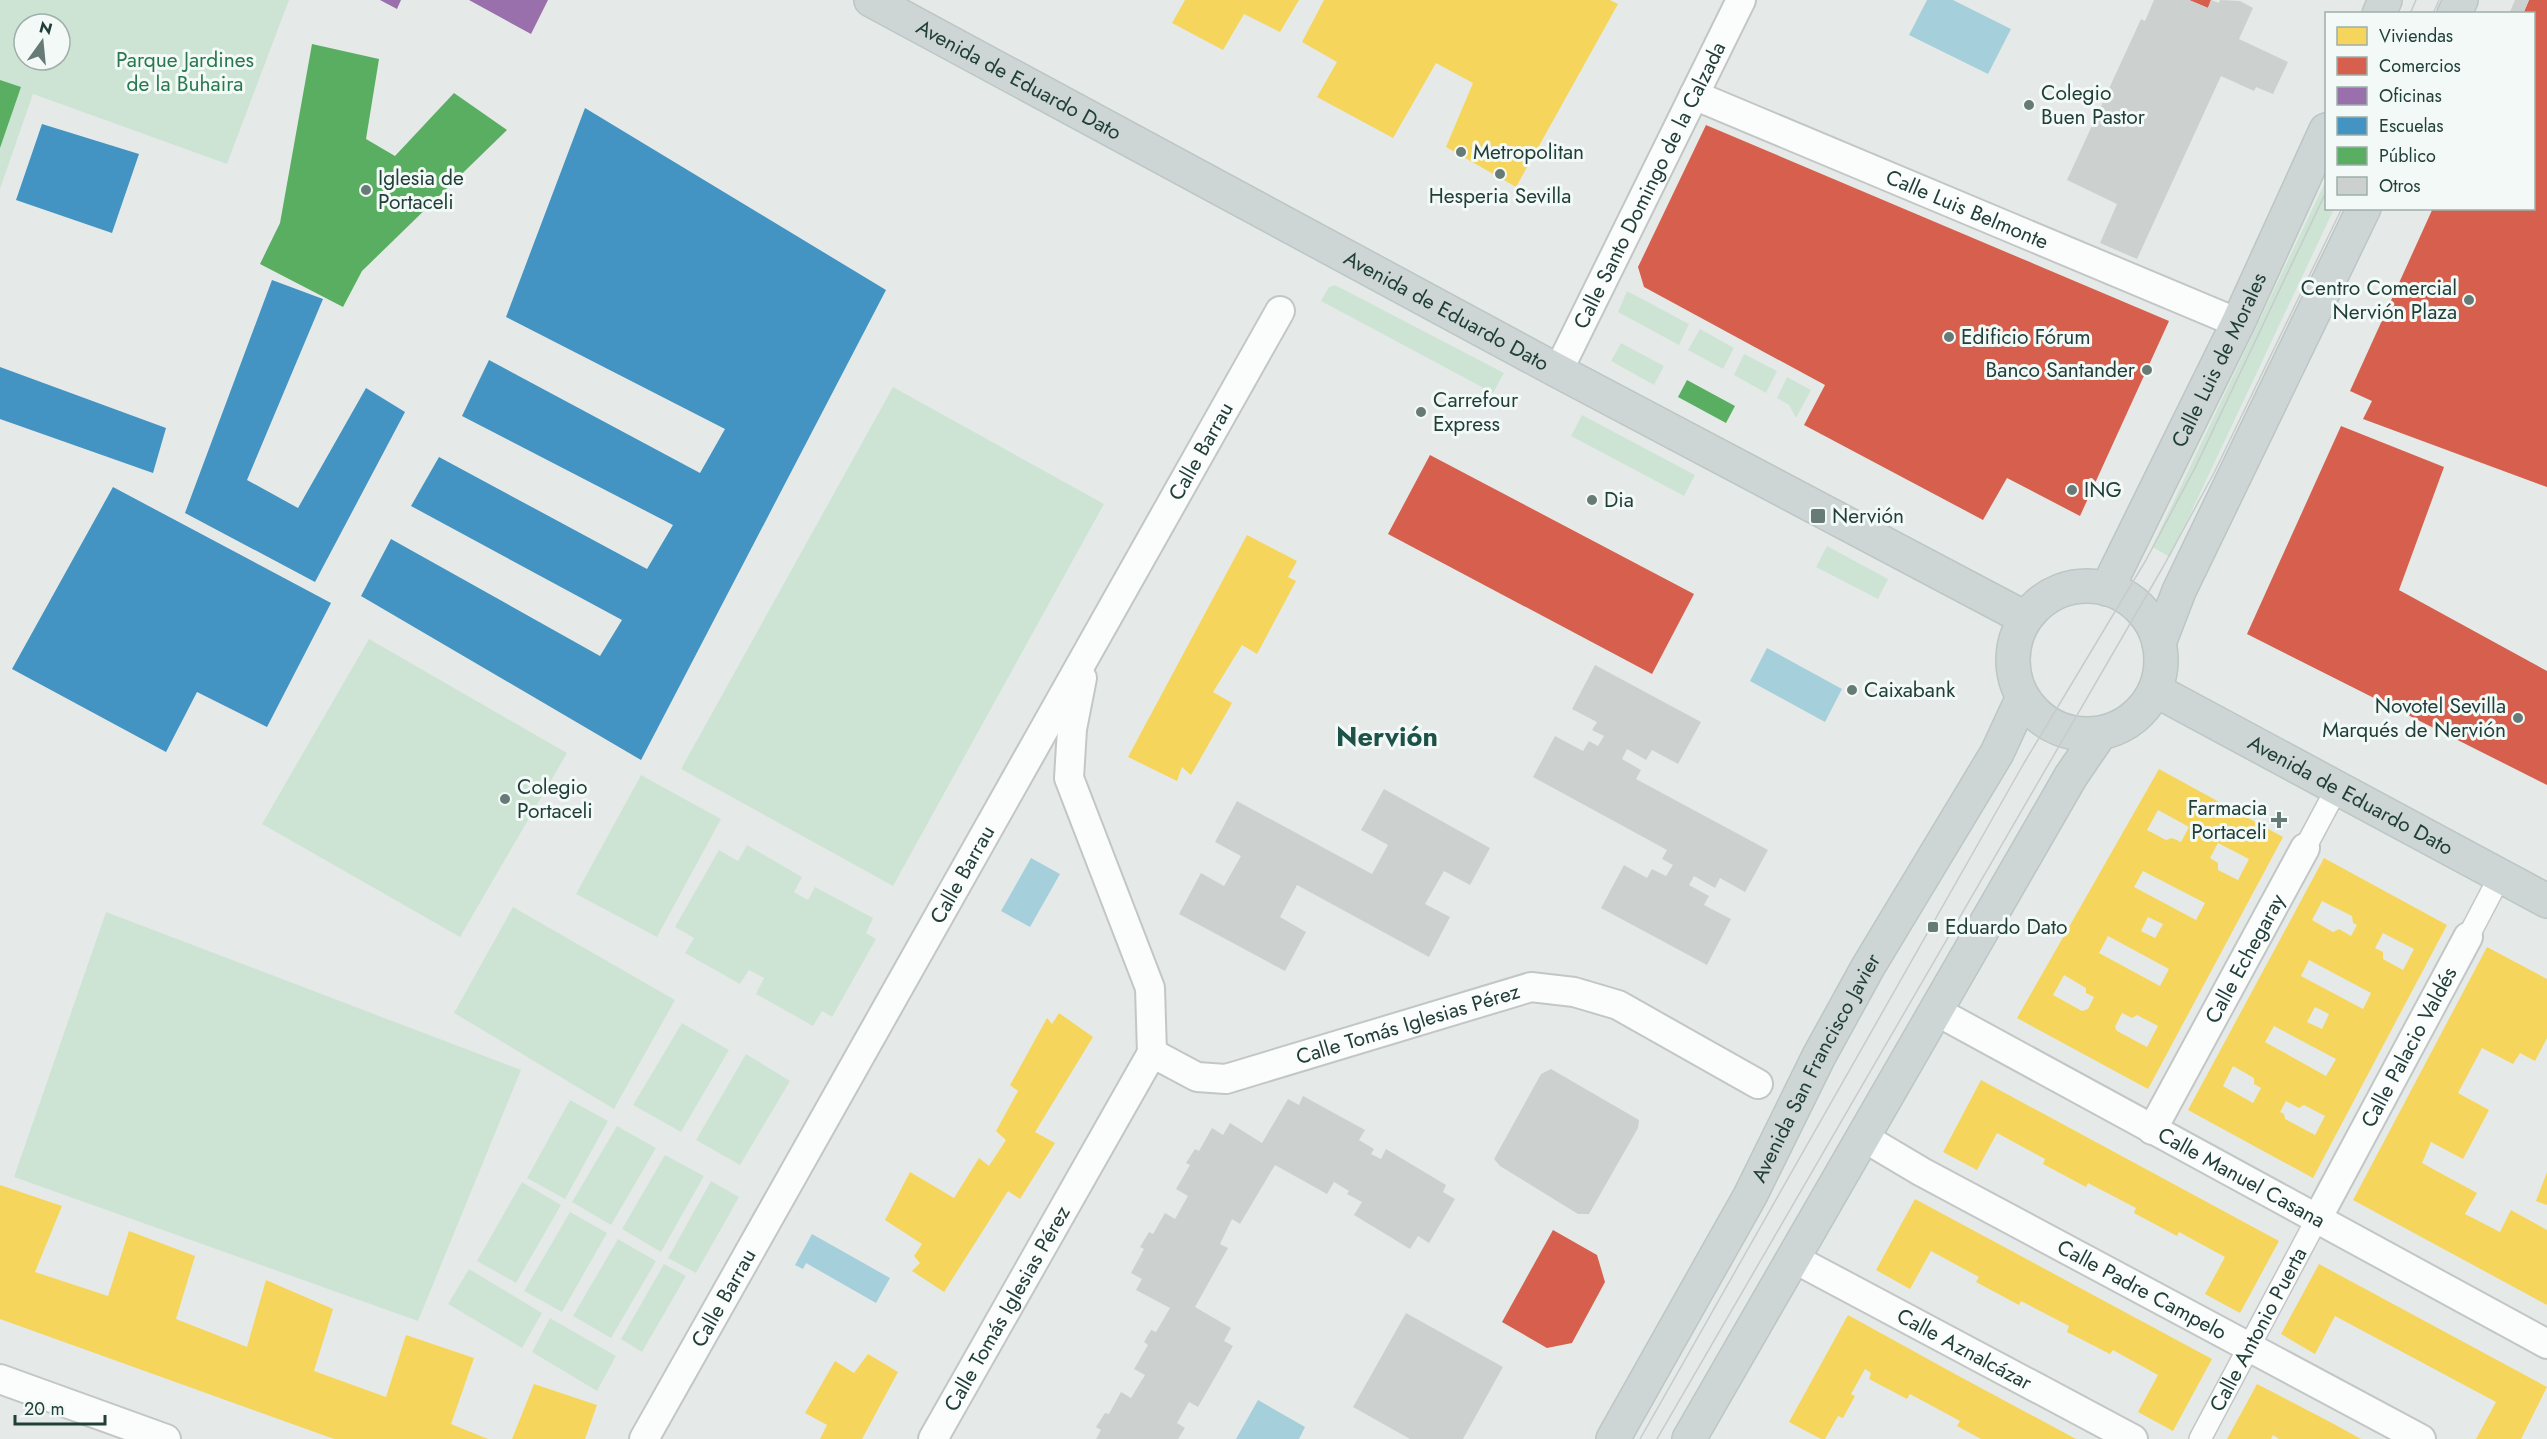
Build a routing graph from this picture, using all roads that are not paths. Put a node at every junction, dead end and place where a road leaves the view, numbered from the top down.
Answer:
1 (871, 0) edge
2 (1742, 0) edge
3 (1694, 95) junction
4 (2325, 132) edge
5 (2363, 210) edge
6 (1280, 311) dead end
7 (2238, 323) junction
8 (1558, 371) junction
9 (2107, 589) junction
10 (2025, 618) junction
11 (2159, 643) junction
12 (1086, 655) junction
13 (2155, 690) junction
14 (2022, 699) junction
15 (2100, 735) junction
16 (1020, 773) junction
17 (1070, 778) junction
18 (2337, 788) junction
19 (2305, 848) joint
20 (2500, 876) junction
21 (2547, 901) edge
22 (2468, 937) joint
23 (1936, 1011) junction
24 (1152, 1053) junction
25 (1758, 1084) dead end
26 (2152, 1130) junction
27 (1863, 1137) junction
28 (2317, 1219) junction
29 (1793, 1258) junction
30 (2547, 1344) edge
31 (2249, 1346) junction
32 (0, 1379) edge
33 (163, 1438) edge
34 (644, 1439) edge
35 (933, 1439) edge
36 (1613, 1439) edge
37 (1689, 1439) edge
38 (2133, 1439) edge
39 (2200, 1439) edge
40 (2421, 1439) edge

1 - 8 main road, Avenida de Eduardo Dato
2 - 3 street, Calle Santo Domingo de la Calzada
3 - 7 street, Calle Luis Belmonte
3 - 8 street, Calle Santo Domingo de la Calzada
4 - 7 main road, Calle Luis de Morales
5 - 11 main road
6 - 12 street, Calle Barrau
7 - 9 main road, Calle Luis de Morales
8 - 10 main road, Avenida de Eduardo Dato
9 - 10 main road
9 - 11 main road
10 - 14 main road
11 - 13 main road
12 - 16 street, Calle Barrau
12 - 17 street
13 - 15 main road
13 - 18 main road, Avenida de Eduardo Dato
14 - 15 main road
14 - 36 main road, Avenida San Francisco Javier
15 - 23 main road
16 - 17 street
16 - 34 street, Calle Barrau
17 - 24 street
18 - 19 street, Calle Echegaray
18 - 20 main road, Avenida de Eduardo Dato
19 - 26 street, Calle Echegaray
20 - 21 main road, Avenida de Eduardo Dato
20 - 22 street, Calle Palacio Valdés
22 - 28 street, Calle Palacio Valdés
23 - 26 street, Calle Manuel Casana
23 - 27 main road
24 - 25 street, Calle Tomás Iglesias Pérez
24 - 35 street, Calle Tomás Iglesias Pérez
26 - 28 street, Calle Manuel Casana
27 - 29 main road
27 - 31 street, Calle Padre Campelo
28 - 30 street, Calle Manuel Casana
28 - 31 street, Calle Antonio Puerta
29 - 37 main road
29 - 38 street, Calle Aznalcázar
31 - 39 street, Calle Antonio Puerta
31 - 40 street, Calle Padre Campelo
32 - 33 street

